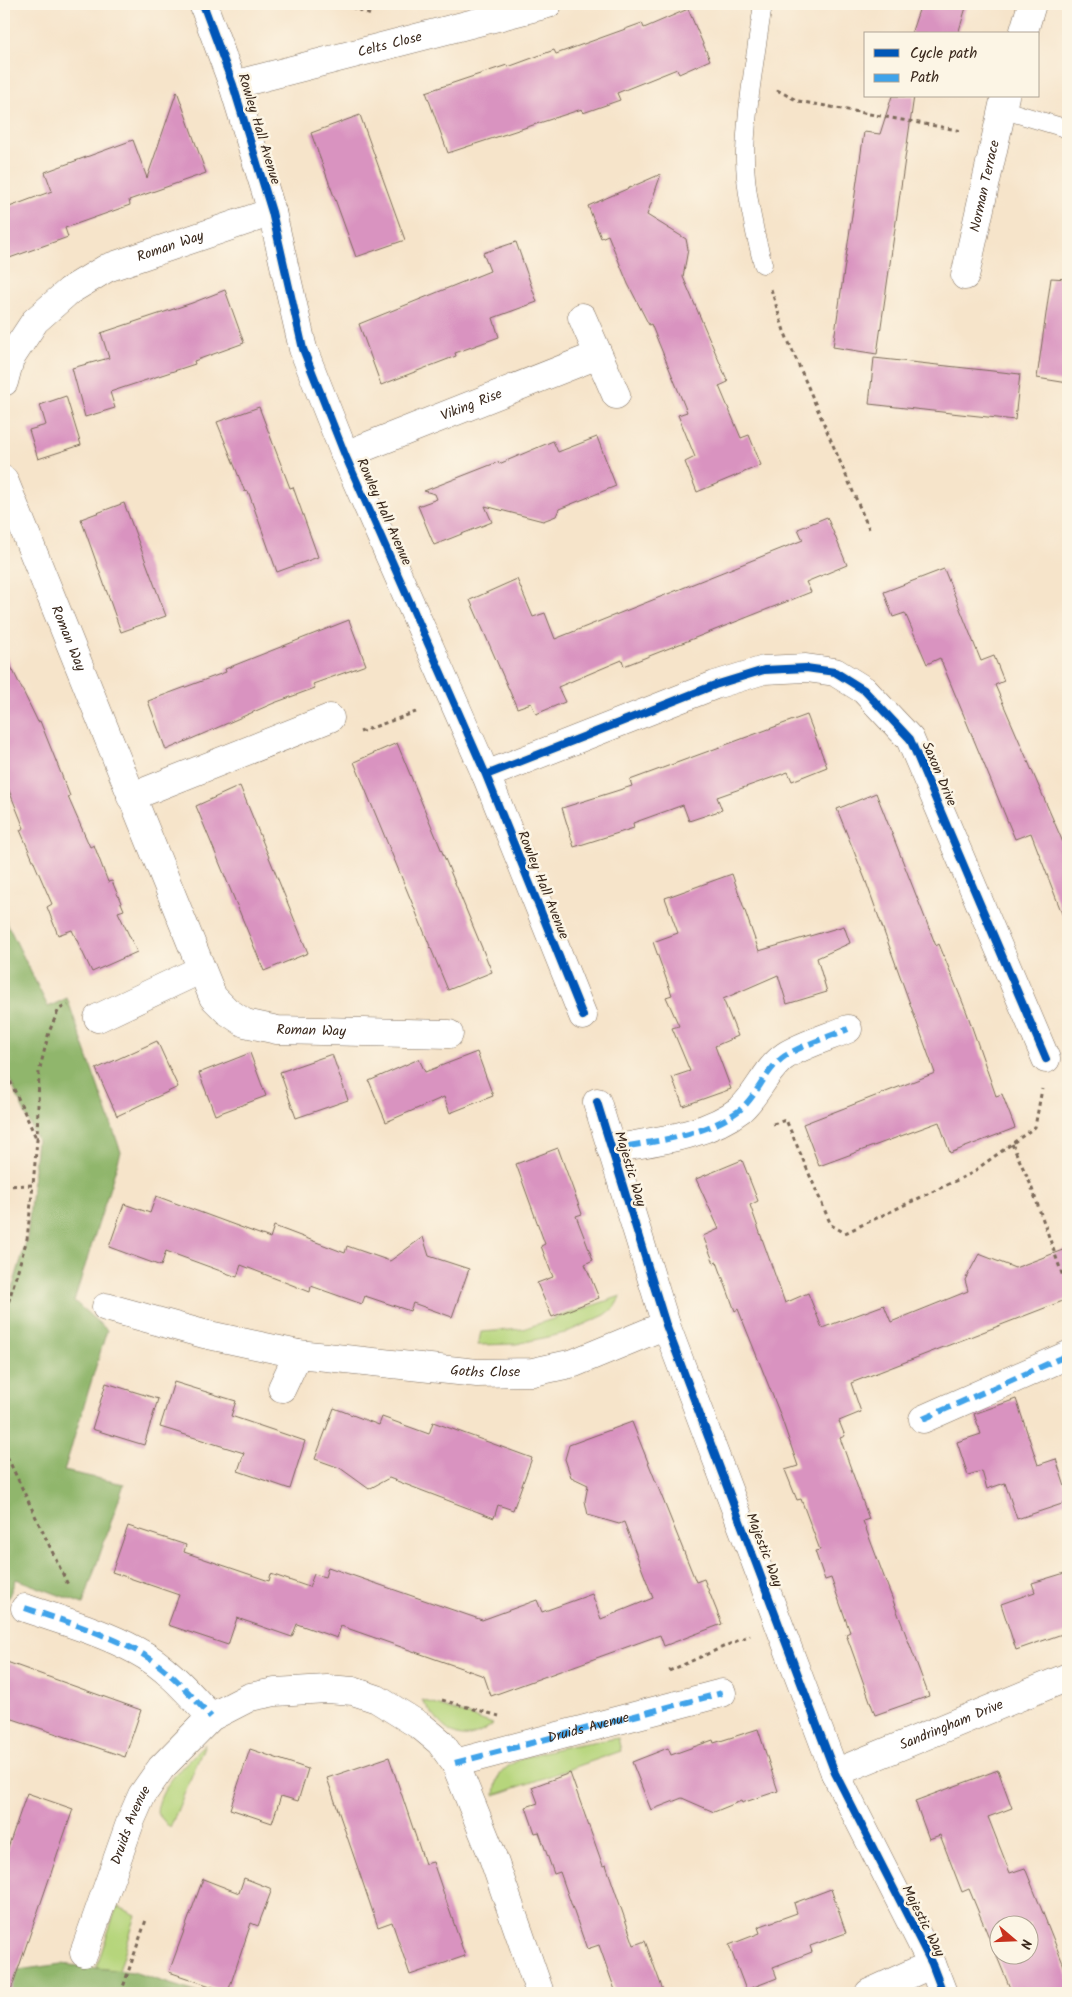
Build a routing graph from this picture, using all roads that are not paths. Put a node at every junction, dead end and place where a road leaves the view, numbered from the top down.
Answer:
1 (203, 4) edge
2 (548, 4) edge
3 (763, 4) edge
4 (1032, 4) edge
5 (1024, 32) edge
6 (233, 85) junction
7 (1003, 103) edge
8 (1068, 129) edge
9 (272, 212) junction
10 (763, 264) road end
11 (965, 276) dead end
12 (582, 317) dead end
13 (598, 355) junction
14 (4, 382) edge
15 (616, 395) dead end
16 (345, 455) junction
17 (4, 480) edge
18 (330, 718) dead end
19 (486, 776) junction
20 (131, 797) junction
21 (200, 970) junction
22 (87, 1010) road end
23 (583, 1016) dead end
24 (848, 1029) dead end
25 (450, 1034) dead end
26 (1046, 1059) road end
27 (596, 1102) dead end
28 (611, 1149) junction
29 (106, 1307) dead end
30 (666, 1325) junction
31 (298, 1354) junction
32 (1068, 1355) edge
33 (282, 1388) dead end
34 (923, 1419) dead end
35 (25, 1608) dead end
36 (1068, 1677) edge
37 (722, 1693) dead end
38 (211, 1717) junction
39 (455, 1763) junction
40 (835, 1773) junction
41 (84, 1953) dead end
42 (932, 1964) junction
43 (540, 1993) edge
44 (869, 1993) edge
45 (943, 1993) edge

1 - 6 street, Rowley Hall Avenue
2 - 6 street, Celts Close
3 - 10 lane
4 - 5 street
6 - 9 street, Rowley Hall Avenue
7 - 8 lane
7 - 11 street, Norman Terrace
9 - 14 street, Roman Way
9 - 16 street, Rowley Hall Avenue
12 - 13 street
13 - 15 street
13 - 16 street, Viking Rise
16 - 19 street, Rowley Hall Avenue
17 - 20 street, Roman Way
18 - 20 street
19 - 23 street, Rowley Hall Avenue
19 - 26 street, Saxon Drive
20 - 21 street, Roman Way
21 - 22 street
21 - 25 street, Roman Way
24 - 28 street, Majestic Way
27 - 28 street, Majestic Way
28 - 30 street, Majestic Way
29 - 31 street, Goths Close
30 - 31 street, Goths Close
30 - 40 street, Majestic Way
31 - 33 street
32 - 34 street
35 - 38 street
36 - 40 street, Sandringham Drive
37 - 39 street, Druids Avenue
38 - 39 street, Druids Avenue
38 - 41 street, Druids Avenue
39 - 43 street, Druids Avenue
40 - 42 street, Majestic Way
42 - 44 street
42 - 45 street, Majestic Way

